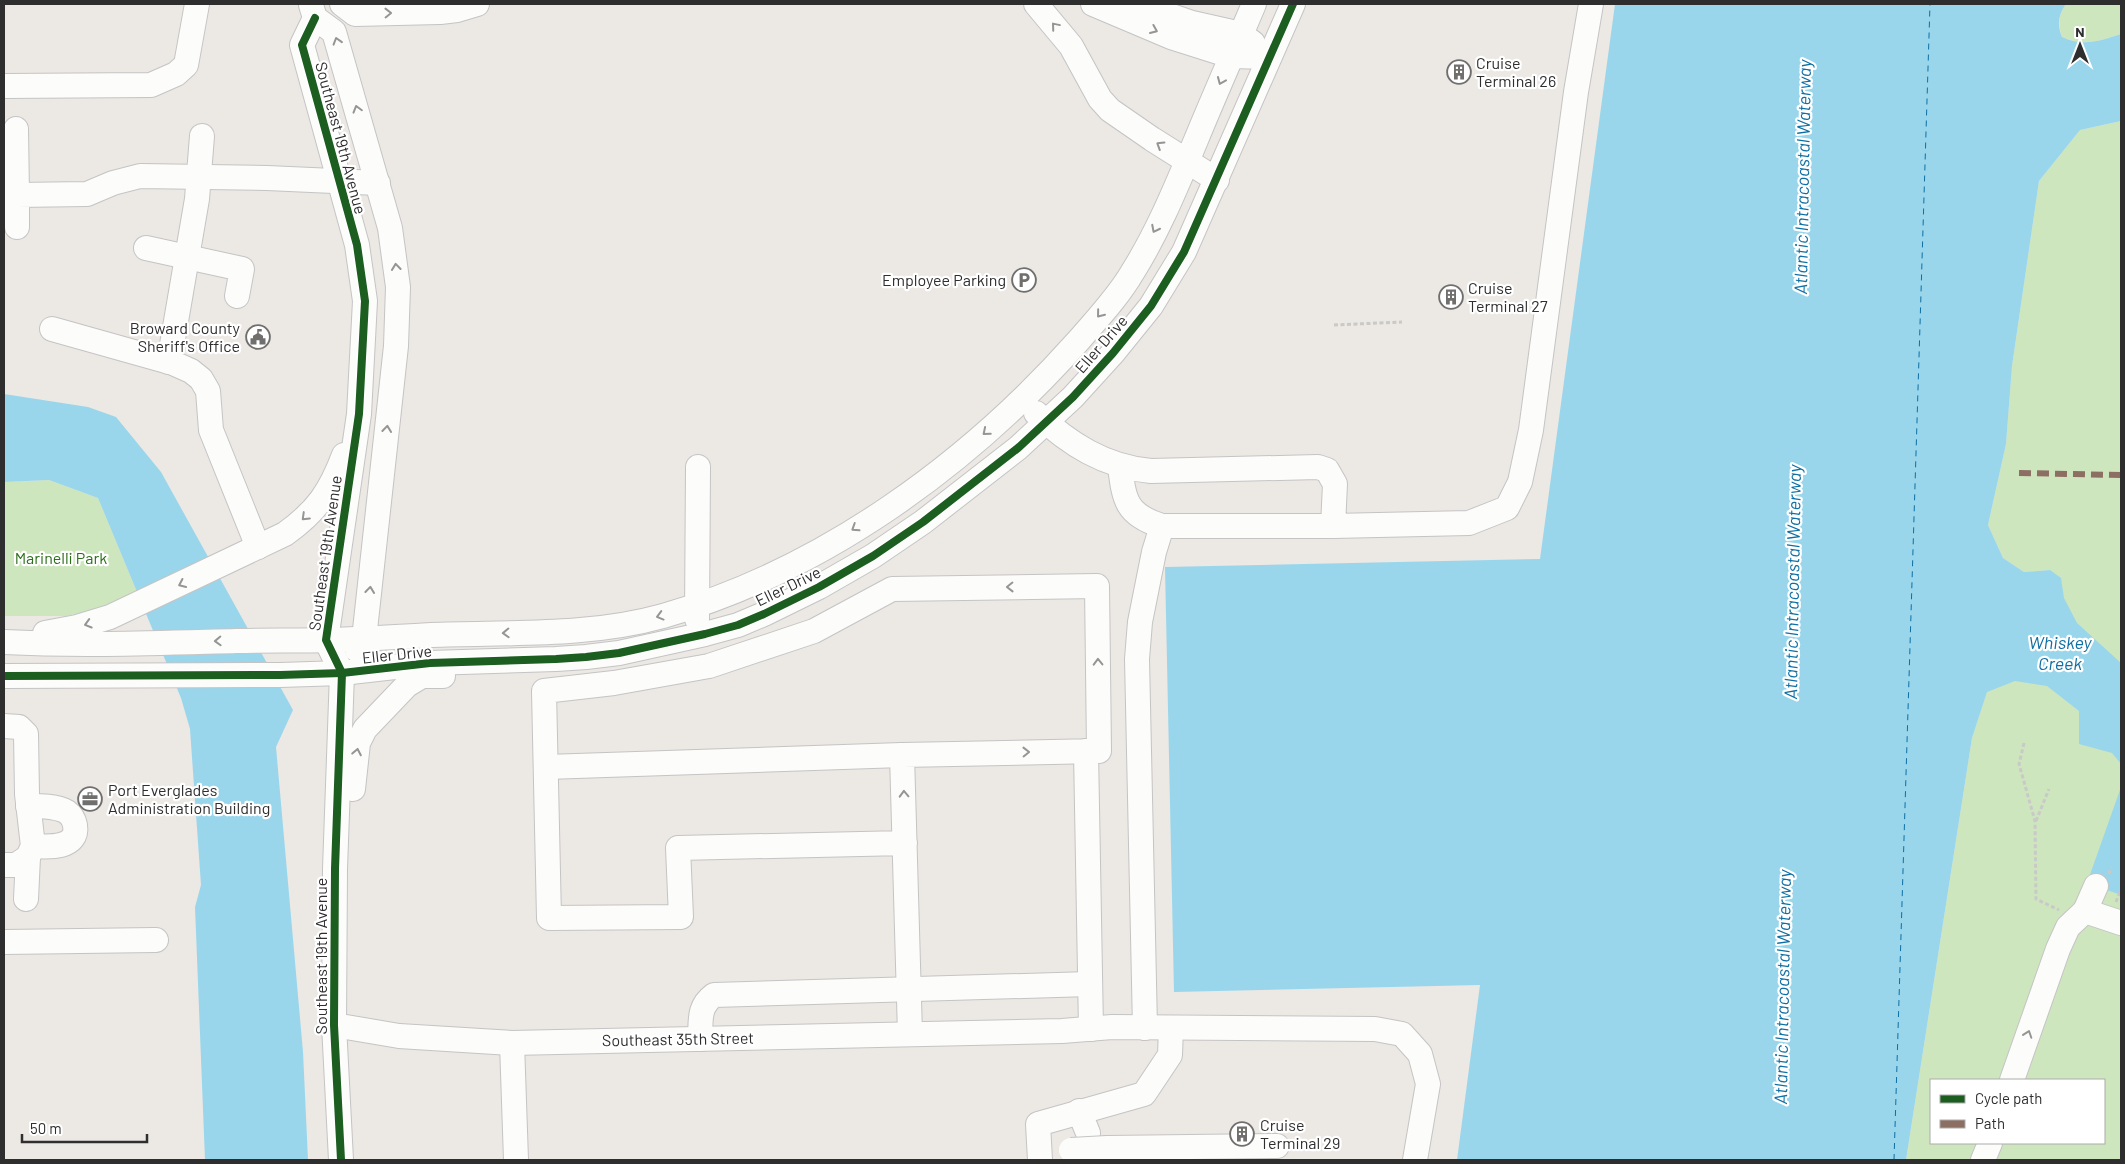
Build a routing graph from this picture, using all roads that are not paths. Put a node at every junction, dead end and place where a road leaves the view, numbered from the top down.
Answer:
1 (197, 4) edge
2 (342, 4) edge
3 (477, 4) edge
4 (1036, 4) edge
5 (1093, 4) edge
6 (1166, 4) edge
7 (1254, 4) edge
8 (1293, 4) edge
9 (1590, 4) edge
10 (1126, 8) edge
11 (312, 11) edge
12 (1192, 23) junction
13 (1241, 34) junction
14 (1231, 56) junction
15 (1269, 57) junction
16 (4, 86) edge
17 (16, 129) dead end
18 (202, 136) dead end
19 (1187, 161) junction
20 (199, 177) junction
21 (1217, 180) junction
22 (339, 182) junction
23 (378, 183) junction
24 (17, 195) junction
25 (17, 227) dead end
26 (146, 248) dead end
27 (187, 257) junction
28 (237, 296) dead end
29 (52, 330) dead end
30 (169, 362) junction
31 (1022, 399) junction
32 (359, 414) junction
33 (1046, 422) junction
34 (1120, 466) junction
35 (698, 468) dead end
36 (1162, 526) junction
37 (1333, 526) junction
38 (258, 547) junction
39 (697, 605) junction
40 (697, 636) junction
41 (364, 639) junction
42 (326, 640) junction
43 (4, 641) edge
44 (532, 660) junction
45 (342, 673) junction
46 (4, 676) edge
47 (4, 726) edge
48 (1086, 751) junction
49 (902, 755) junction
50 (546, 767) junction
51 (28, 806) junction
52 (905, 843) junction
53 (30, 851) junction
54 (4, 865) edge
55 (2112, 891) edge
56 (26, 899) dead end
57 (2097, 917) edge
58 (156, 940) dead end
59 (4, 942) edge
60 (1090, 984) junction
61 (334, 989) junction
62 (909, 990) junction
63 (334, 1025) junction
64 (1145, 1028) junction
65 (1171, 1028) junction
66 (1091, 1029) junction
67 (910, 1034) junction
68 (700, 1038) junction
69 (512, 1043) junction
70 (2012, 1079) edge
71 (1990, 1144) edge
72 (1277, 1146) dead end
73 (1131, 1154) edge
74 (341, 1160) edge
75 (516, 1160) edge
76 (1040, 1160) edge
77 (1071, 1160) edge
78 (1415, 1160) edge
79 (1983, 1160) edge

1 - 16 street
2 -> 3 street
2 - 11 street
19 -> 4 street
5 - 10 street
6 - 12 street
7 - 13 street, Eller Drive
8 - 15 street, Eller Drive
9 - 37 street
10 - 12 street
10 -> 14 street
11 - 22 street, Southeast 19th Avenue
23 -> 11 street, Southeast 19th Avenue
12 - 13 street
13 - 14 street, Eller Drive
13 - 15 street
14 - 15 street
14 -> 19 street, Eller Drive
15 - 21 street, Eller Drive
17 - 24 street
18 - 20 street
19 - 21 street
19 -> 31 street, Eller Drive
20 - 22 street
20 - 24 street
20 - 27 street
21 - 33 street, Eller Drive
22 - 23 street
22 - 32 street, Southeast 19th Avenue
41 -> 23 street, Southeast 19th Avenue
24 - 25 street
26 - 27 street
27 - 28 street
27 - 30 street
29 - 30 street
30 - 38 street
31 - 33 street
31 -> 39 street, Eller Drive
32 -> 38 street
32 - 42 street, Southeast 19th Avenue
33 - 34 street
33 - 40 street, Eller Drive
34 - 36 street
34 - 37 street
35 - 39 street
36 - 37 street
36 - 64 street
38 -> 43 street
39 - 40 street
39 -> 41 street, Eller Drive
40 - 44 street, Eller Drive
41 - 42 street, Eller Drive
41 - 45 street, Southeast 19th Avenue
42 -> 43 street, Eller Drive
42 - 45 street, Southeast 19th Avenue
44 - 45 street, Eller Drive
61 -> 44 street
45 - 46 street, Eller Drive
45 - 61 street, Southeast 19th Avenue
47 - 51 street
49 -> 48 street
48 -> 50 street
48 - 60 street
49 - 50 street
52 -> 49 street
50 - 52 street
51 - 53 street
51 - 53 street
52 - 62 street
53 - 54 street
53 - 56 street
55 - 57 street
70 -> 57 street
58 - 59 street
60 - 62 street
60 - 66 street
61 - 63 street, Southeast 19th Avenue
62 - 67 street
62 - 68 street
63 - 69 street, Southeast 35th Street
63 - 74 street, Southeast 19th Avenue
64 - 65 street, Southeast 35th Street
64 - 66 street, Southeast 35th Street
65 - 76 street
65 - 78 street, Southeast 35th Street
66 - 67 street, Southeast 35th Street
67 - 68 street, Southeast 35th Street
68 - 69 street, Southeast 35th Street
69 - 75 street
71 - 79 street
72 - 73 street
73 - 77 street, bridge

